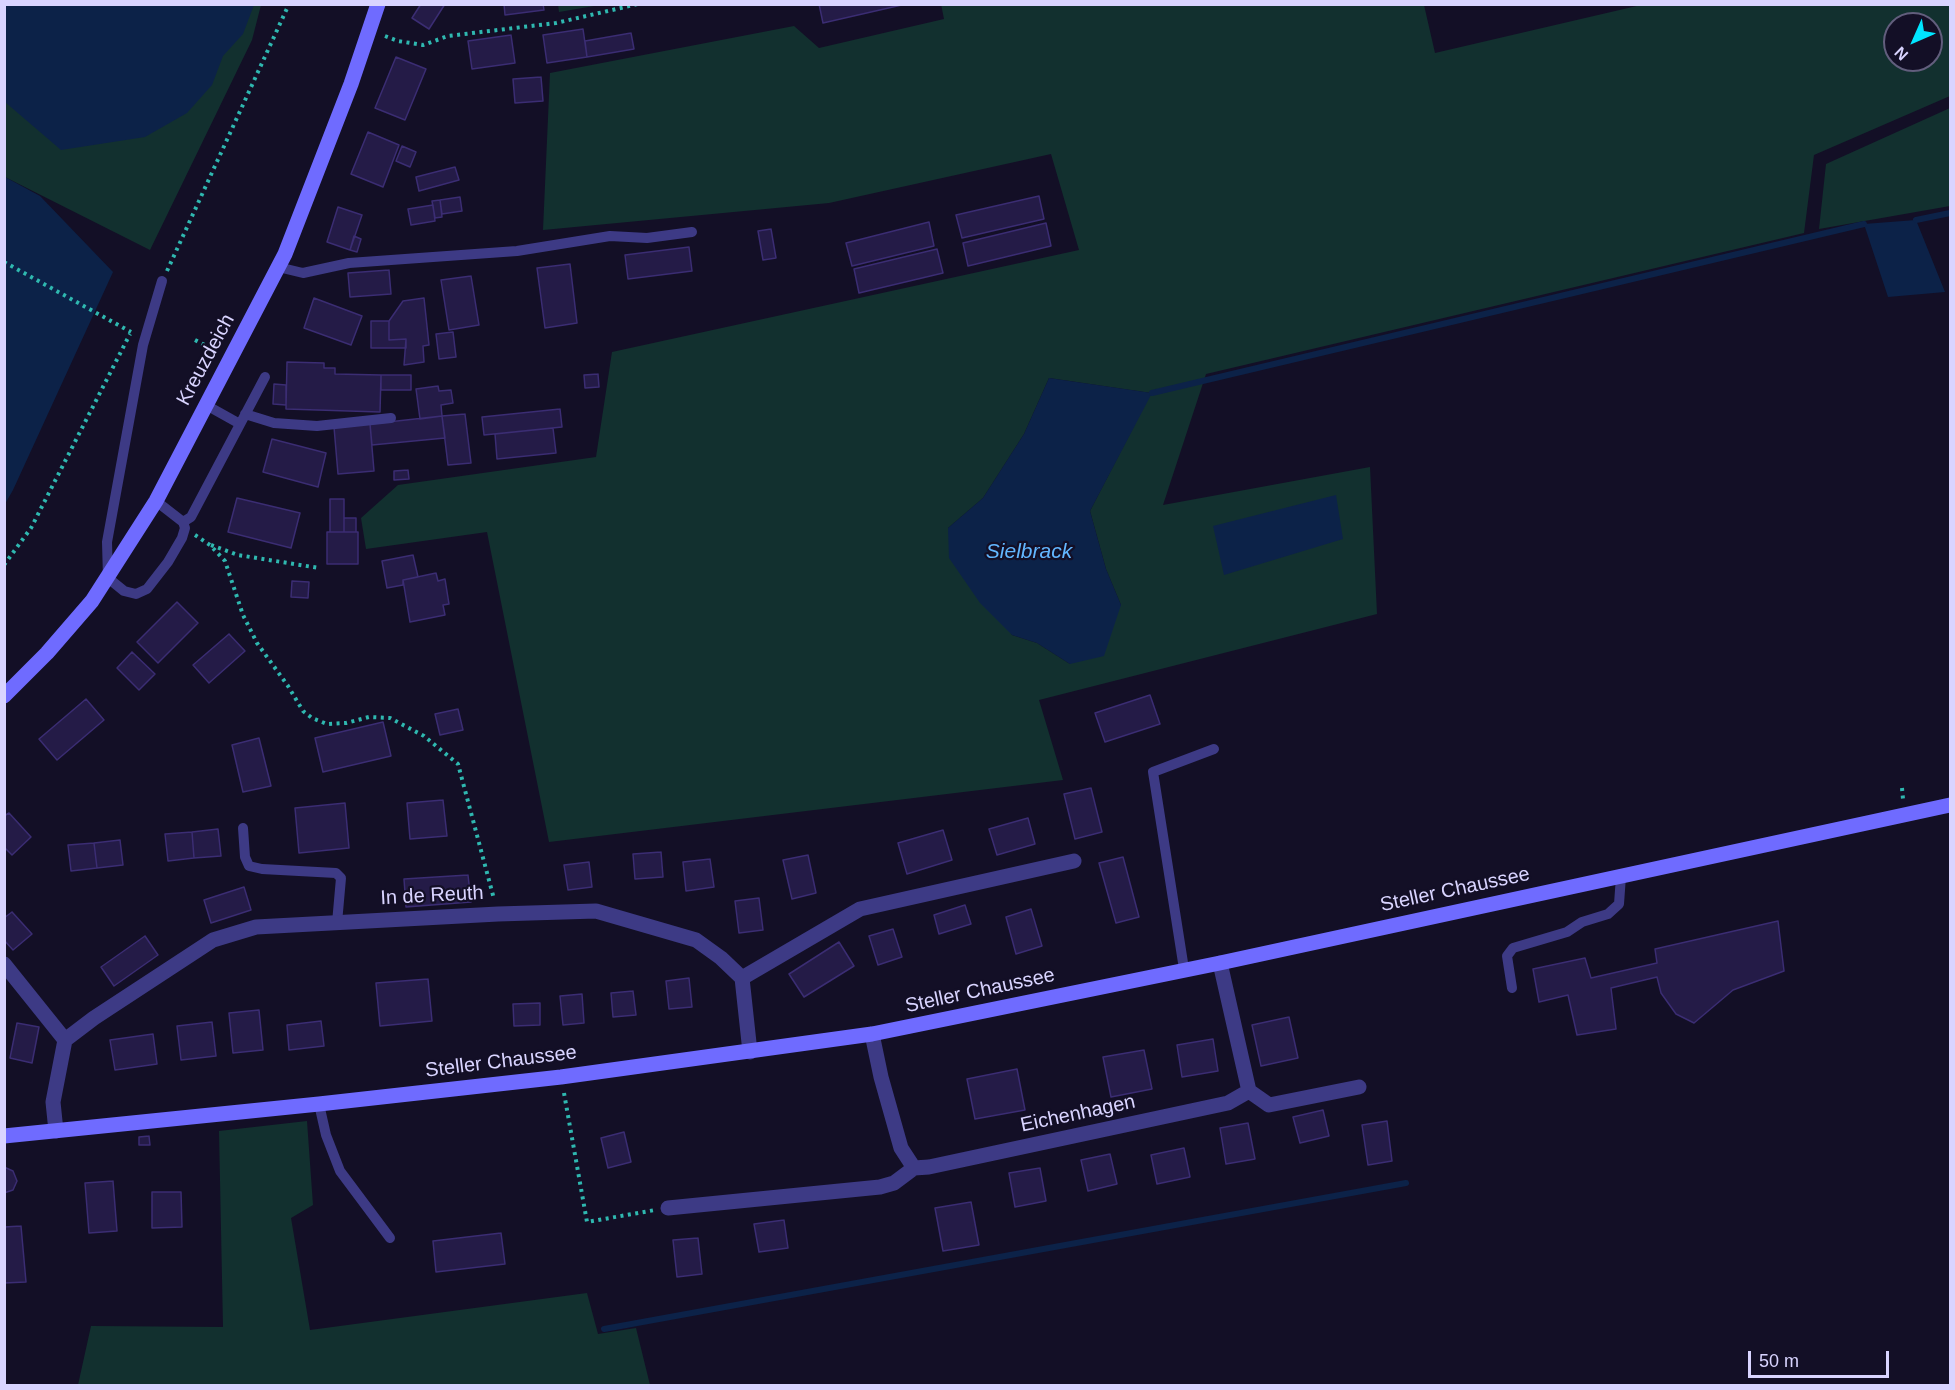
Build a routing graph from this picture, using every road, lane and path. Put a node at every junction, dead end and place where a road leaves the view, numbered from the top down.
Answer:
1 (289, 4) edge
2 (378, 4) edge
3 (638, 4) edge
4 (370, 30) junction
5 (692, 231) dead end
6 (4, 262) edge
7 (278, 267) junction
8 (162, 281) joint
9 (195, 340) dead end
10 (230, 359) junction
11 (265, 377) dead end
12 (206, 405) junction
13 (391, 418) dead end
14 (242, 419) junction
15 (156, 501) junction
16 (184, 525) junction
17 (210, 545) junction
18 (4, 565) edge
19 (319, 568) dead end
20 (108, 578) junction
21 (4, 696) edge
22 (1214, 749) dead end
23 (1950, 805) edge
24 (243, 828) dead end
25 (1074, 861) dead end
26 (1621, 876) junction
27 (498, 914) junction
28 (337, 923) junction
29 (1220, 963) junction
30 (4, 964) edge
31 (1184, 969) junction
32 (742, 978) junction
33 (1512, 988) dead end
34 (872, 1034) junction
35 (65, 1040) junction
36 (750, 1052) junction
37 (561, 1077) junction
38 (1359, 1087) dead end
39 (1249, 1092) junction
40 (319, 1104) junction
41 (56, 1131) junction
42 (4, 1136) edge
43 (914, 1168) junction
44 (668, 1208) joint
45 (390, 1238) dead end

1 - 8 path
2 - 4 street, Kreuzdeich
3 - 4 path
4 - 7 street, Kreuzdeich
5 - 7 lane
6 - 18 path
7 - 10 street, Kreuzdeich
8 - 20 lane
9 - 10 path
10 - 12 street, Kreuzdeich
11 - 14 lane
12 - 14 lane
12 - 15 street, Kreuzdeich
13 - 14 lane
14 - 16 lane
15 - 16 lane
15 - 20 street, Kreuzdeich
16 - 17 path
16 - 20 lane
17 - 19 path
17 - 27 path
20 - 21 street, Kreuzdeich
22 - 31 lane
23 - 26 street, Steller Chaussee
24 - 28 lane
25 - 32 street
26 - 29 street, Steller Chaussee
26 - 33 lane
27 - 28 street, In de Reuth
27 - 32 street, In de Reuth
28 - 35 street, In de Reuth
29 - 31 street, Steller Chaussee
29 - 39 street
30 - 35 street
31 - 34 street, Steller Chaussee
32 - 36 street
34 - 36 street, Steller Chaussee
34 - 43 street
35 - 41 street
36 - 37 street, Steller Chaussee
37 - 40 street, Steller Chaussee
37 - 44 path
38 - 39 street
39 - 43 street, Eichenhagen
40 - 41 street, Steller Chaussee
40 - 45 lane
41 - 42 street, Steller Chaussee
43 - 44 street, Eichenhagen

